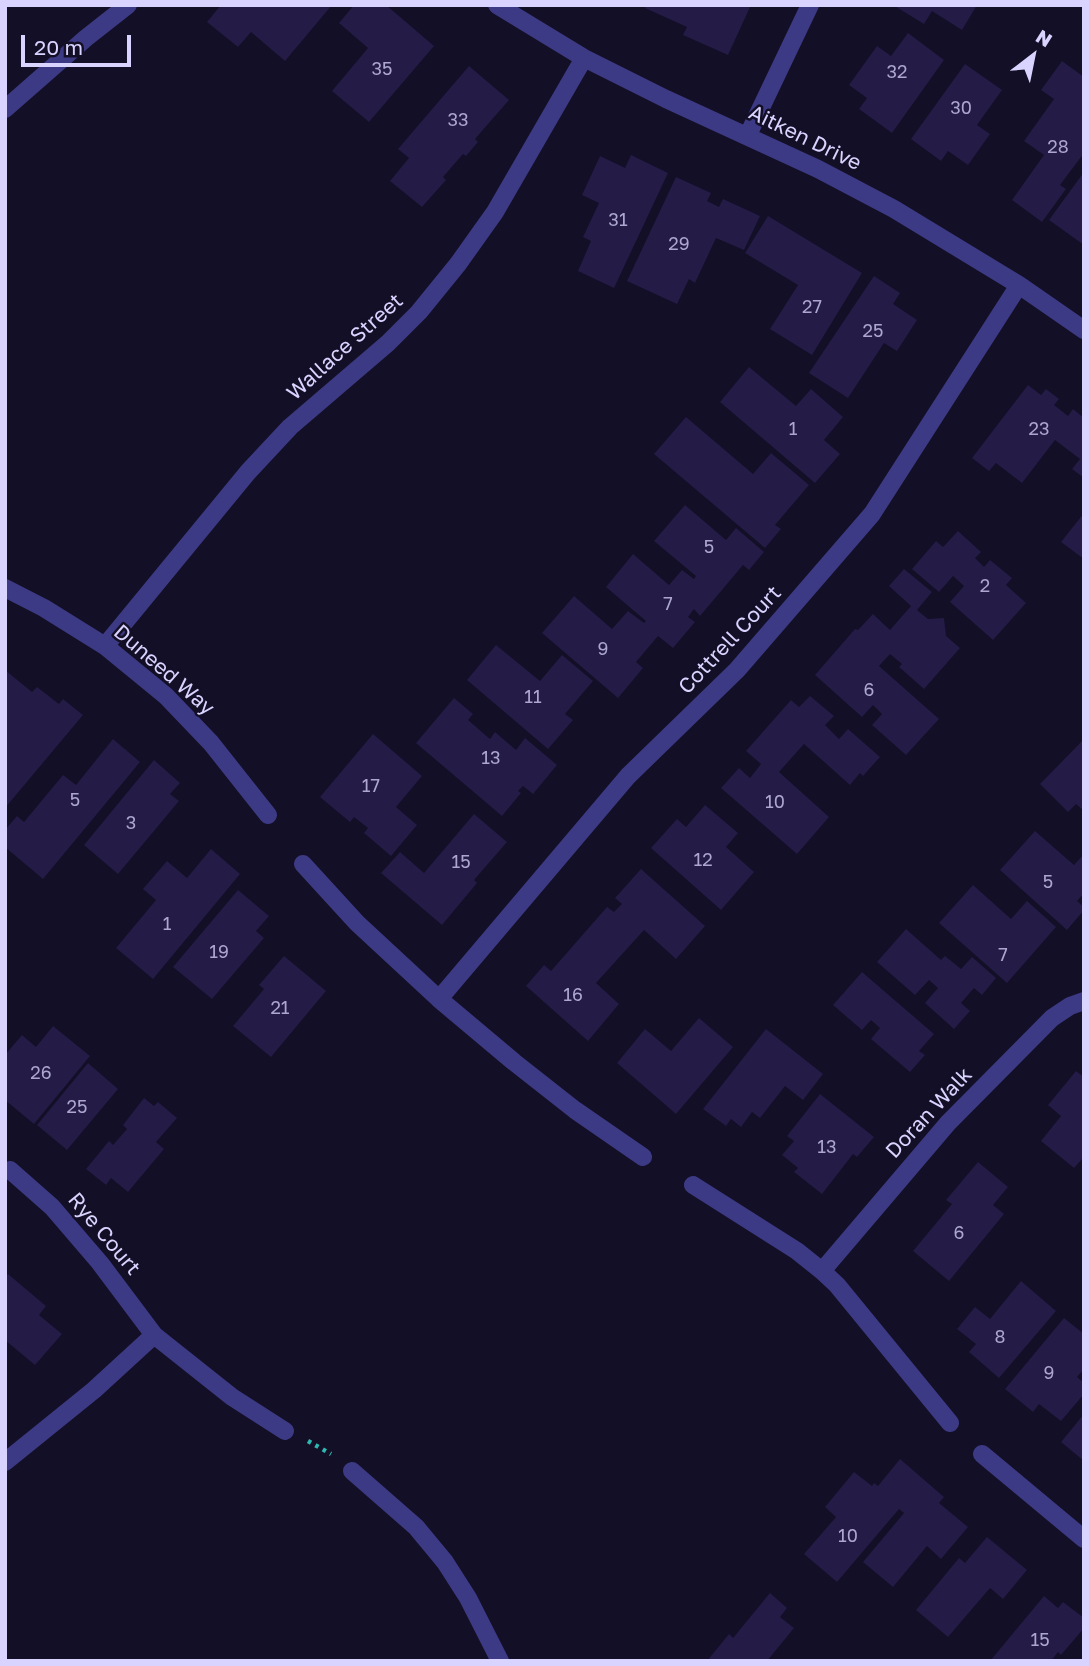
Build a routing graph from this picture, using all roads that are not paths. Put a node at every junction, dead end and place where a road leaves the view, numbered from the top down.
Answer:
1 (128, 5) edge
2 (496, 5) edge
3 (810, 5) edge
4 (584, 58) junction
5 (5, 109) edge
6 (748, 135) junction
7 (1019, 285) junction
8 (1084, 330) edge
9 (5, 588) edge
10 (106, 646) junction
11 (268, 815) dead end
12 (303, 864) dead end
13 (439, 999) junction
14 (1084, 1001) edge
15 (643, 1157) dead end
16 (10, 1170) dead end
17 (694, 1185) dead end
18 (822, 1271) junction
19 (155, 1335) junction
20 (950, 1423) dead end
21 (285, 1431) road end
22 (982, 1454) dead end
23 (5, 1462) edge
24 (352, 1471) road end
25 (1084, 1539) edge
26 (500, 1661) edge

1 - 5 street
2 - 4 street, Aitken Drive
3 - 6 street
4 - 6 street, Aitken Drive
4 - 10 street, Wallace Street
6 - 7 street, Aitken Drive
7 - 8 street, Aitken Drive
7 - 13 street, Cottrell Court
9 - 10 street, Duneed Way
10 - 11 street, Duneed Way
12 - 13 street
13 - 15 street
14 - 18 street, Doran Walk
16 - 19 street, Rye Court
17 - 18 street
18 - 20 street
19 - 21 street, Rye Court
19 - 23 street
22 - 25 street
24 - 26 street

